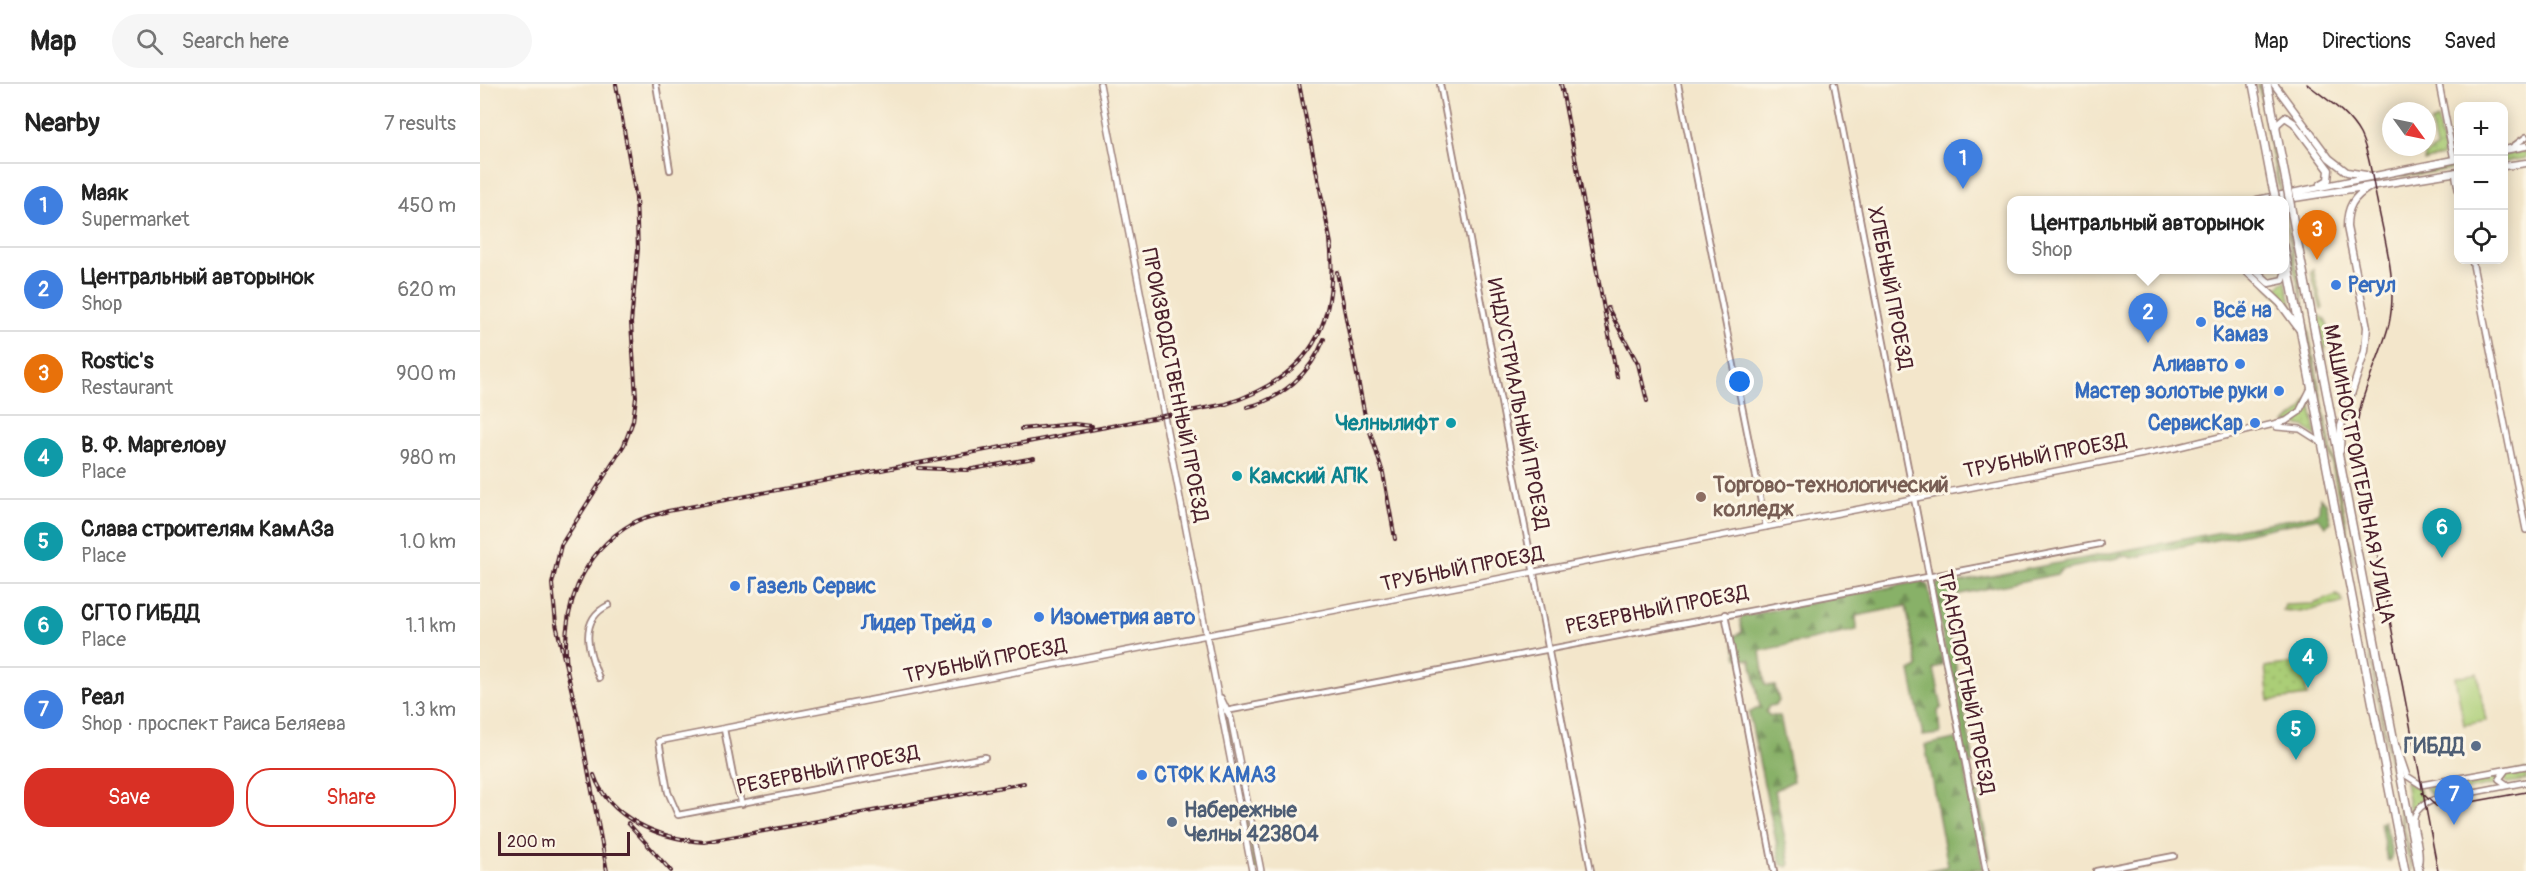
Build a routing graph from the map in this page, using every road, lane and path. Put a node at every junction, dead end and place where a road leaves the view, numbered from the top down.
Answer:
1 (656, 84) edge
2 (1100, 84) edge
3 (1440, 84) edge
4 (1678, 84) edge
5 (1834, 84) edge
6 (2253, 84) edge
7 (2267, 84) edge
8 (2274, 84) edge
9 (2439, 84) edge
10 (2276, 130) junction
11 (2526, 137) edge
12 (2526, 146) edge
13 (2508, 149) edge
14 (2508, 150) edge
15 (2455, 156) edge
16 (2454, 160) edge
17 (2526, 163) edge
18 (2508, 165) edge
19 (670, 170) dead end
20 (2404, 170) junction
21 (2454, 173) edge
22 (2379, 176) junction
23 (2406, 181) junction
24 (2315, 187) junction
25 (2370, 187) junction
26 (2275, 196) edge
27 (2278, 196) edge
28 (2289, 196) edge
29 (2289, 198) edge
30 (2289, 200) edge
31 (2473, 264) edge
32 (2289, 269) edge
33 (2250, 274) edge
34 (2259, 274) edge
35 (2285, 274) edge
36 (2311, 309) junction
37 (2297, 312) junction
38 (2302, 335) junction
39 (2312, 387) junction
40 (2270, 427) junction
41 (2322, 443) junction
42 (2339, 458) junction
43 (1914, 499) junction
44 (1766, 527) junction
45 (2526, 530) edge
46 (2100, 544) dead end
47 (1534, 572) junction
48 (1929, 576) junction
49 (2364, 583) junction
50 (2350, 586) junction
51 (609, 605) dead end
52 (1725, 614) junction
53 (2372, 624) junction
54 (2358, 628) junction
55 (1206, 635) junction
56 (1548, 648) junction
57 (599, 678) dead end
58 (1224, 711) junction
59 (724, 729) junction
60 (659, 741) joint
61 (2394, 742) junction
62 (985, 757) dead end
63 (2526, 766) edge
64 (2507, 770) junction
65 (2456, 780) junction
66 (2526, 782) edge
67 (2510, 785) junction
68 (2458, 795) junction
69 (742, 804) junction
70 (1249, 814) junction
71 (1241, 816) junction
72 (2174, 856) dead end
73 (2419, 868) edge
74 (1252, 871) edge
75 (1261, 871) edge
76 (1591, 871) edge
77 (1774, 871) edge
78 (1986, 871) edge
79 (2096, 871) edge
80 (2405, 871) edge

1 - 19 street
2 - 55 street, ПРОИЗВОДСТВЕННЫЙ ПРОЕЗД
3 - 47 street, ИНДУСТРИАЛЬНЫЙ ПРОЕЗД
4 - 44 street
5 - 43 street, ХЛЕБНЫЙ ПРОЕЗД
6 - 26 main road, bridge
7 - 10 main road, МАШИНОСТРОИТЕЛЬНАЯ УЛИЦА
8 - 22 main road
9 - 15 street
10 - 24 main road
10 - 28 main road, МАШИНОСТРОИТЕЛЬНАЯ УЛИЦА, bridge
11 - 13 street
12 - 14 main road
16 - 20 main road
17 - 18 main road
20 - 22 main road
20 - 23 main road
21 - 23 main road
22 - 24 main road
23 - 25 main road
24 - 27 main road
25 - 30 main road
25 - 42 main road
29 - 36 main road, МАШИНОСТРОИТЕЛЬНАЯ УЛИЦА, bridge
31 - 45 street
32 - 37 main road, МАШИНОСТРОИТЕЛЬНАЯ УЛИЦА
33 - 38 main road
34 - 35 main road
36 - 37 main road
36 - 42 main road, МАШИНОСТРОИТЕЛЬНАЯ УЛИЦА
37 - 38 main road, МАШИНОСТРОИТЕЛЬНАЯ УЛИЦА
38 - 39 main road, МАШИНОСТРОИТЕЛЬНАЯ УЛИЦА
39 - 40 street
39 - 41 main road, МАШИНОСТРОИТЕЛЬНАЯ УЛИЦА
40 - 41 street
40 - 43 street, ТРУБНЫЙ ПРОЕЗД
41 - 50 main road, МАШИНОСТРОИТЕЛЬНАЯ УЛИЦА
42 - 49 main road, МАШИНОСТРОИТЕЛЬНАЯ УЛИЦА
43 - 44 street, ТРУБНЫЙ ПРОЕЗД
43 - 48 street, ТРАНСПОРТНЫЙ ПРОЕЗД
44 - 47 street, ТРУБНЫЙ ПРОЕЗД
46 - 48 street, РЕЗЕРВНЫЙ ПРОЕЗД
47 - 55 street, ТРУБНЫЙ ПРОЕЗД
47 - 56 street, ИНДУСТРИАЛЬНЫЙ ПРОЕЗД
48 - 52 street, РЕЗЕРВНЫЙ ПРОЕЗД
48 - 78 street, ТРАНСПОРТНЫЙ ПРОЕЗД
49 - 50 main road
49 - 53 main road, МАШИНОСТРОИТЕЛЬНАЯ УЛИЦА
50 - 54 main road, МАШИНОСТРОИТЕЛЬНАЯ УЛИЦА
51 - 57 street
52 - 56 street, РЕЗЕРВНЫЙ ПРОЕЗД
52 - 77 street
53 - 54 main road
53 - 61 main road, МАШИНОСТРОИТЕЛЬНАЯ УЛИЦА
54 - 80 main road, МАШИНОСТРОИТЕЛЬНАЯ УЛИЦА
55 - 58 street, ПРОИЗВОДСТВЕННЫЙ ПРОЕЗД
55 - 59 street, ТРУБНЫЙ ПРОЕЗД
56 - 58 street, РЕЗЕРВНЫЙ ПРОЕЗД
56 - 76 street, ИНДУСТРИАЛЬНЫЙ ПРОЕЗД
58 - 70 street, ПРОИЗВОДСТВЕННЫЙ ПРОЕЗД
58 - 71 street, ПРОИЗВОДСТВЕННЫЙ ПРОЕЗД
59 - 60 street, ТРУБНЫЙ ПРОЕЗД
59 - 69 street
60 - 69 street, РЕЗЕРВНЫЙ ПРОЕЗД
61 - 65 street
61 - 73 main road, МАШИНОСТРОИТЕЛЬНАЯ УЛИЦА
62 - 69 street, РЕЗЕРВНЫЙ ПРОЕЗД
63 - 64 street
64 - 65 street
64 - 67 street
65 - 68 street
66 - 67 street
67 - 68 street
68 - 73 street
70 - 71 street
70 - 75 street, ПРОИЗВОДСТВЕННЫЙ ПРОЕЗД
71 - 74 street, ПРОИЗВОДСТВЕННЫЙ ПРОЕЗД
72 - 79 street

